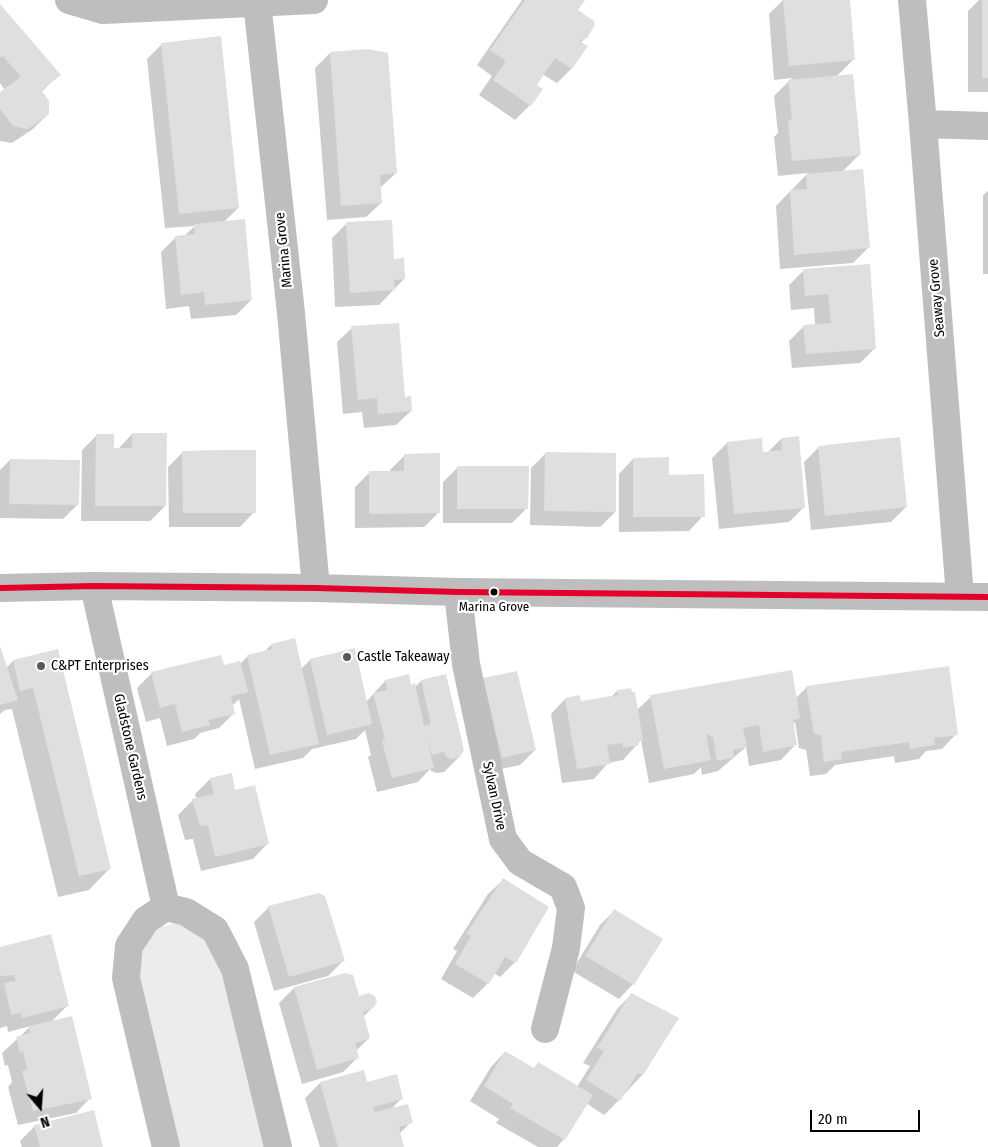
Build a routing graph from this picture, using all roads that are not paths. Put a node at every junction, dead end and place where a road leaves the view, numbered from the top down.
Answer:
1 (69, 0) edge
2 (314, 0) edge
3 (912, 0) edge
4 (257, 2) junction
5 (923, 124) junction
6 (988, 126) edge
7 (94, 586) junction
8 (0, 588) edge
9 (316, 588) junction
10 (458, 592) junction
11 (960, 596) junction
12 (988, 597) edge
13 (166, 907) junction
14 (546, 1029) dead end
15 (166, 1147) edge
16 (278, 1147) edge

1 - 4 street
2 - 4 street
3 - 5 street, Seaway Grove
4 - 9 street, Marina Grove
5 - 6 street
5 - 11 street, Seaway Grove
7 - 8 street
7 - 9 street
7 - 13 street, Gladstone Gardens
9 - 10 street
10 - 11 street
10 - 14 street, Sylvan Drive
11 - 12 street
13 - 15 street
13 - 16 street

